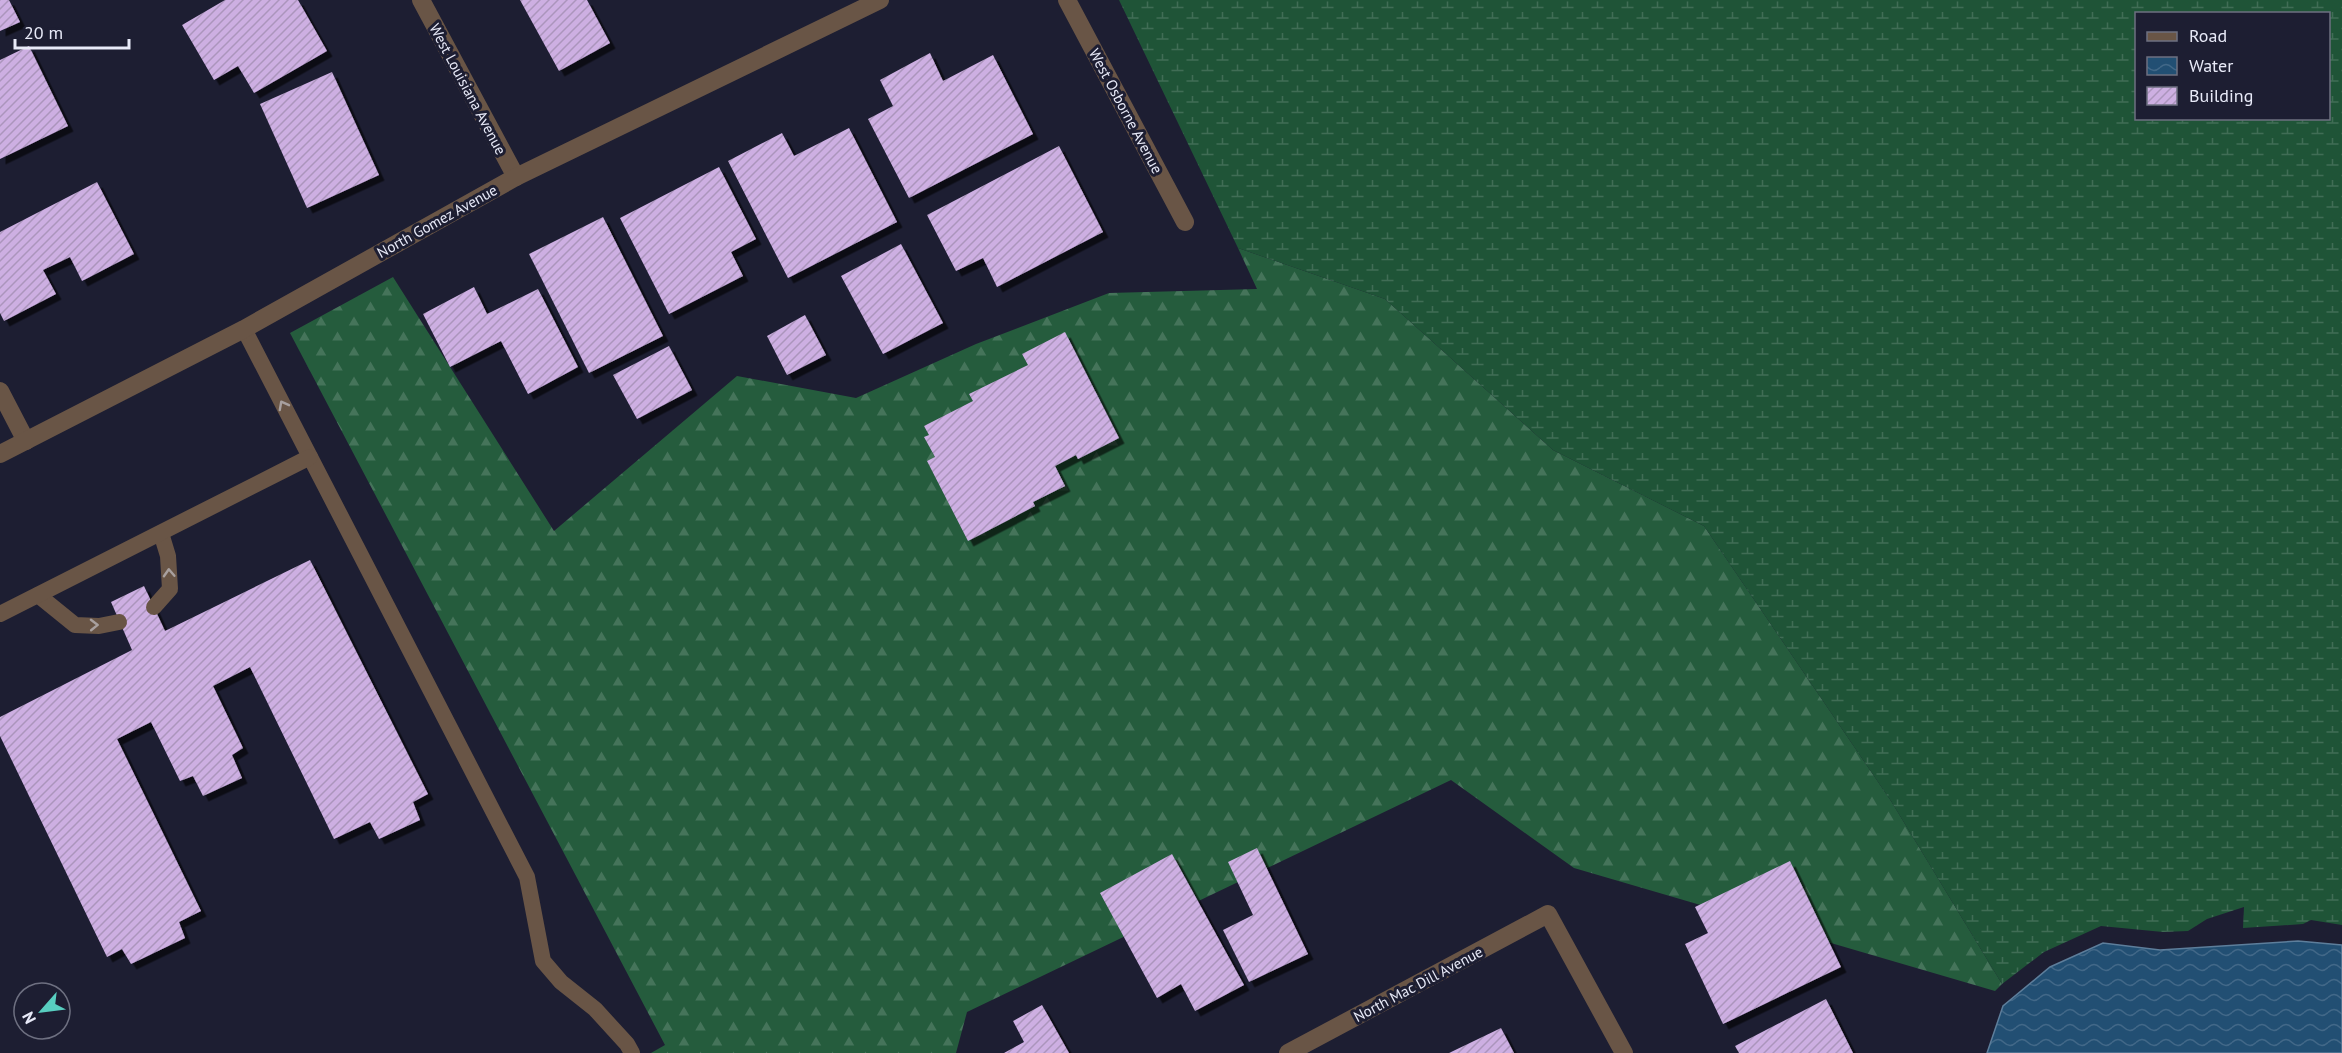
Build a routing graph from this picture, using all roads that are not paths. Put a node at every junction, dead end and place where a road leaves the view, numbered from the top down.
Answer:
1 (421, 0) edge
2 (880, 0) edge
3 (1067, 0) edge
4 (516, 177) junction
5 (1185, 222) dead end
6 (244, 329) junction
7 (0, 391) edge
8 (26, 441) junction
9 (0, 454) edge
10 (310, 457) junction
11 (161, 533) junction
12 (38, 595) junction
13 (154, 607) dead end
14 (0, 614) edge
15 (119, 622) dead end
16 (632, 1053) edge
17 (1288, 1053) edge
18 (1624, 1053) edge

1 - 4 street, West Louisiana Avenue
2 - 4 street, North Gomez Avenue
3 - 5 street, West Osborne Avenue
4 - 6 street, North Gomez Avenue
6 - 8 street, North Gomez Avenue
10 -> 6 lane
7 - 8 street
8 - 9 street, North Gomez Avenue
10 - 11 lane
10 - 16 lane
11 - 12 lane
13 -> 11 lane
12 - 14 lane
12 -> 15 lane
17 - 18 street, North Mac Dill Avenue

